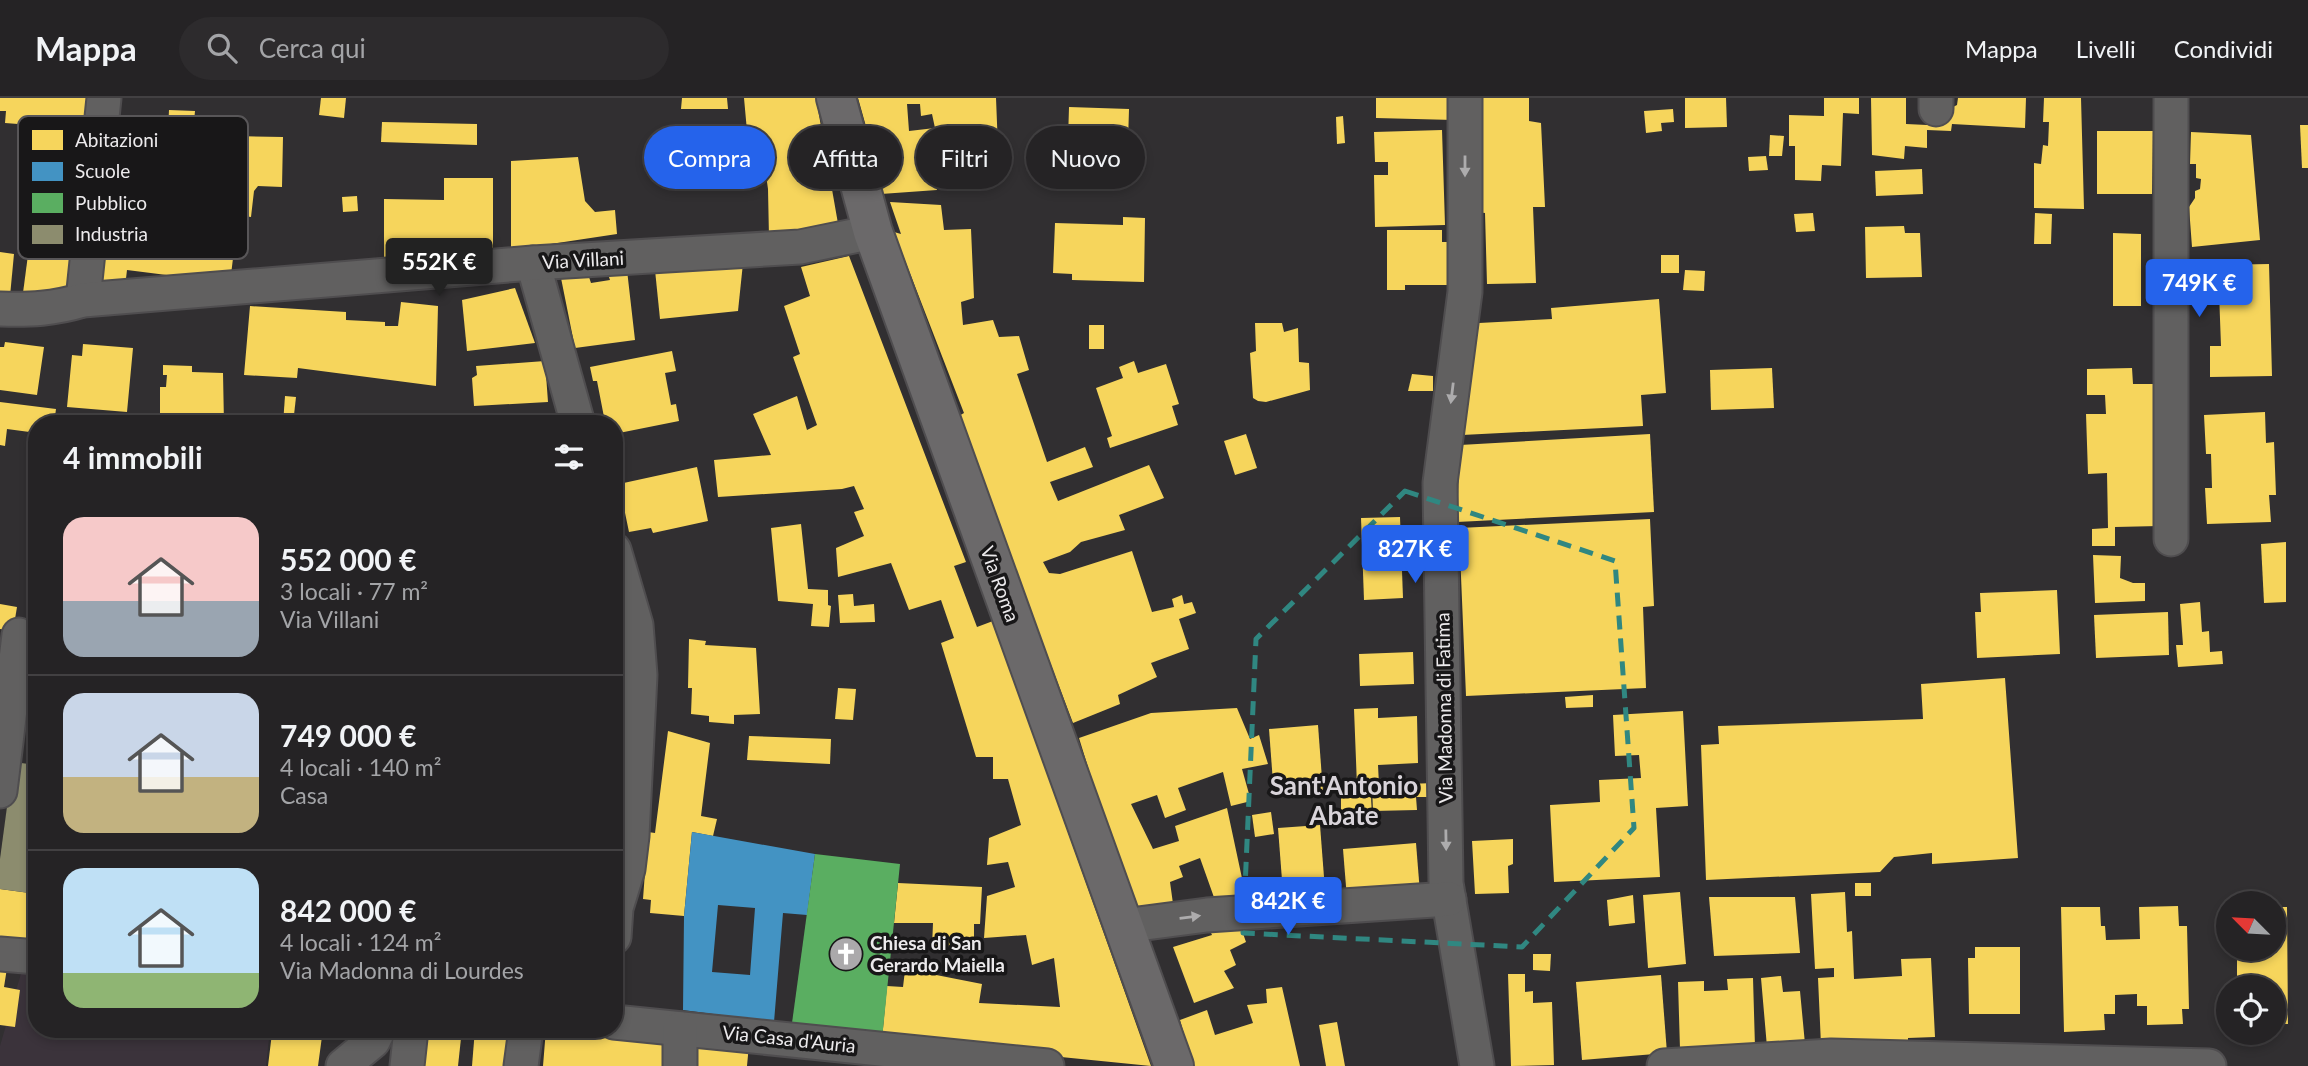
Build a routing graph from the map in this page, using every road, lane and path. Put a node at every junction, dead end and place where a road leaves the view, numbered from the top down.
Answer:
1 (104, 98) edge
2 (836, 98) edge
3 (1465, 98) edge
4 (2171, 98) edge
5 (102, 116) edge
6 (873, 232) junction
7 (87, 259) edge
8 (533, 263) junction
9 (83, 300) junction
10 (0, 309) edge
11 (576, 415) edge
12 (2171, 539) dead end
13 (623, 581) edge
14 (19, 635) dead end
15 (0, 792) edge
16 (623, 885) edge
17 (1449, 899) junction
18 (1123, 926) junction
19 (0, 954) edge
20 (28, 956) edge
21 (623, 1023) edge
22 (680, 1029) junction
23 (374, 1038) edge
24 (410, 1038) edge
25 (525, 1038) edge
26 (855, 1056) edge
27 (1884, 1062) edge
28 (343, 1066) edge
29 (407, 1066) edge
30 (521, 1066) edge
31 (680, 1066) edge
32 (1047, 1066) edge
33 (1174, 1066) edge
34 (1477, 1066) edge
35 (1664, 1066) edge
36 (2209, 1066) edge

1 - 5 street
2 - 6 main road, Via Roma
3 -> 17 street, Via Madonna di Fatima
4 - 12 street
6 - 8 street, Via Villani
6 - 18 main road, Via Roma
7 - 9 street
8 - 9 street, Via Villani
8 - 11 street
9 - 10 street, Via Villani
13 - 16 street
14 - 15 street
18 -> 17 street
17 - 34 street, Via Madonna di Fatima
18 - 33 main road, Via Roma
19 - 20 street
21 - 22 street, Via Casa d'Auria
22 - 26 street, Via Casa d'Auria
22 - 31 street
23 - 28 street
24 - 29 street
25 - 30 street
26 - 32 street, Via Casa d'Auria
27 - 35 street
27 - 36 street

